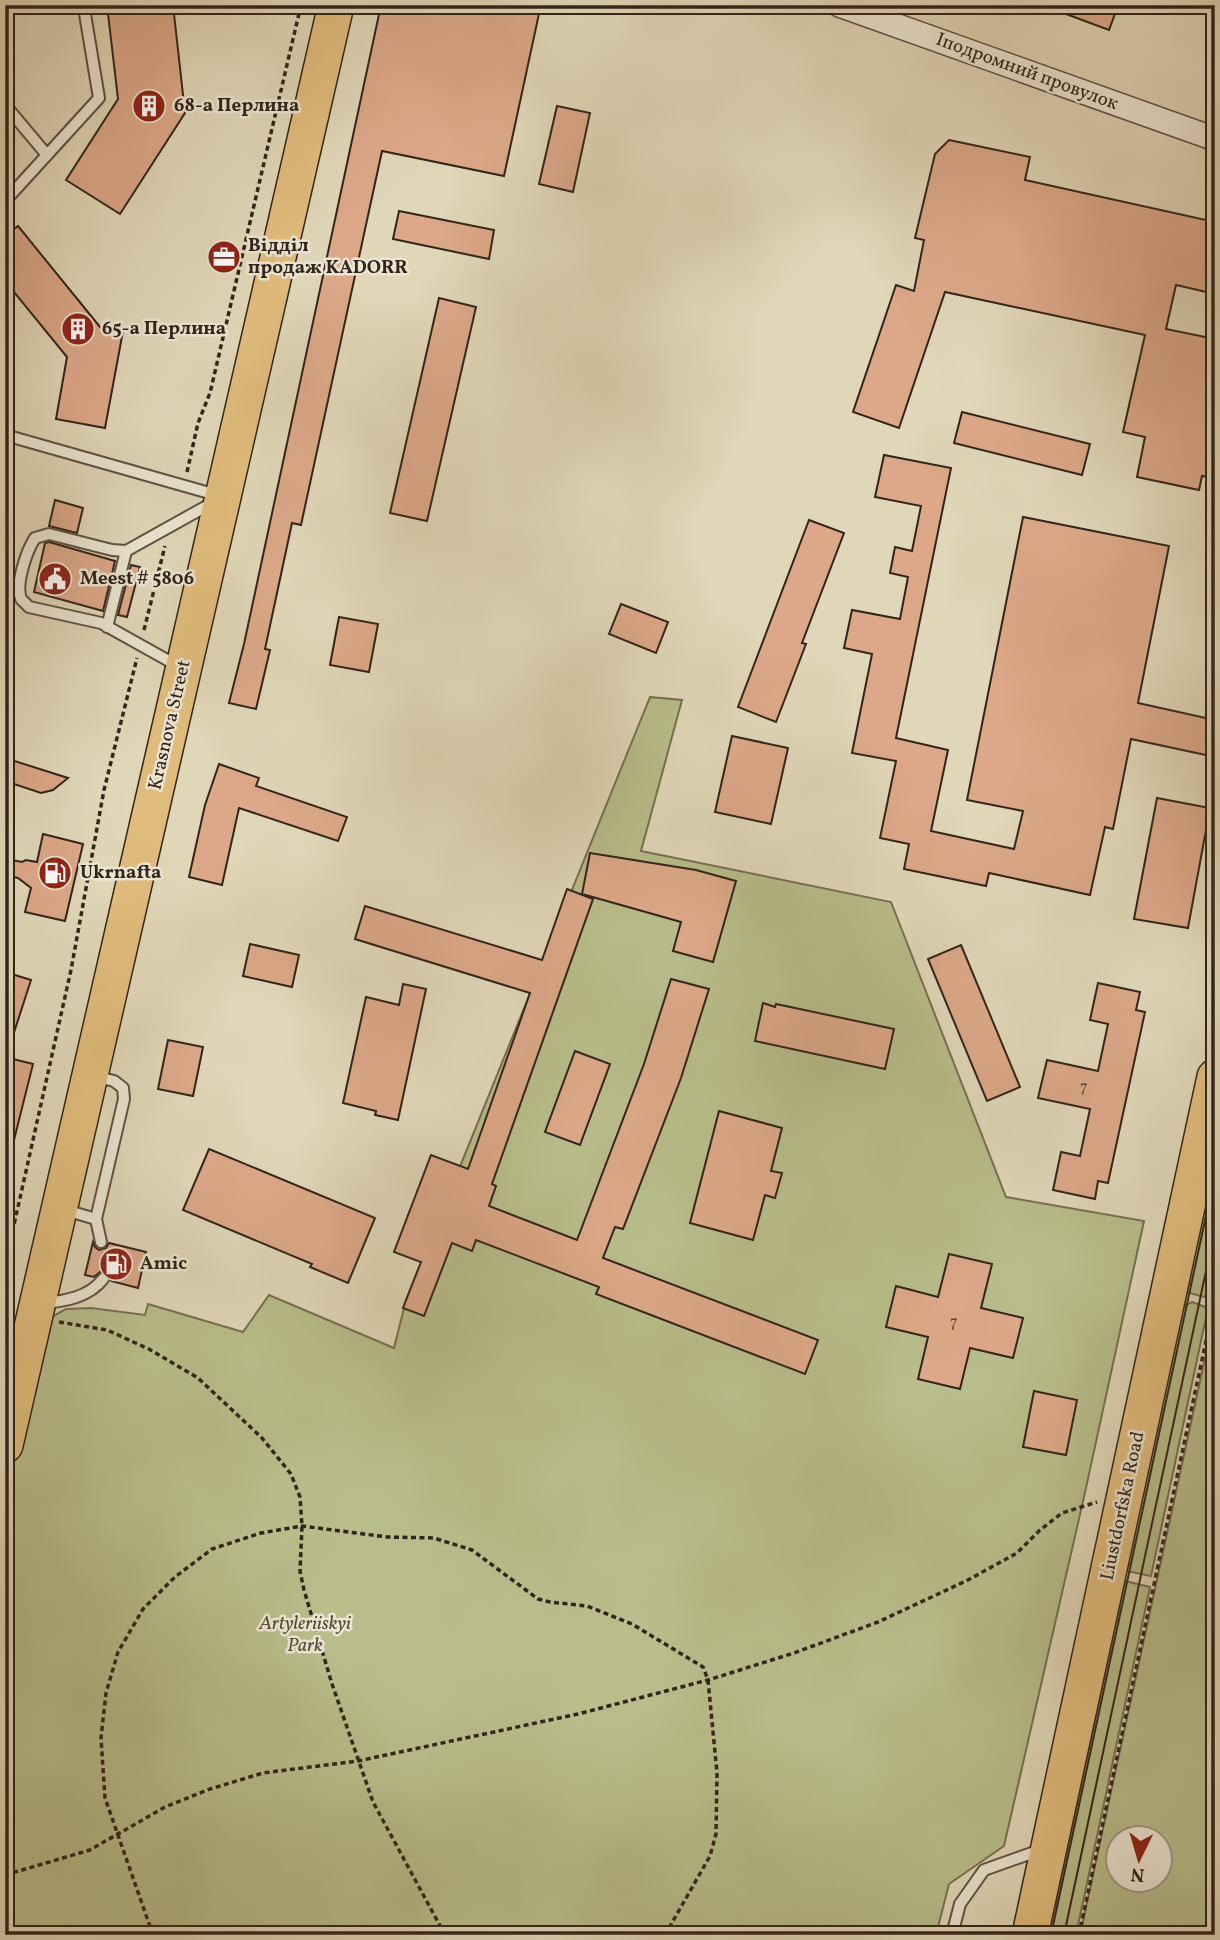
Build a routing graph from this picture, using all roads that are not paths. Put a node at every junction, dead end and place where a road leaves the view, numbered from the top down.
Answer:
1 (336, 5) edge
2 (839, 5) edge
3 (85, 15) dead end
4 (5, 105) edge
5 (1215, 139) edge
6 (47, 155) junction
7 (5, 201) edge
8 (5, 435) edge
9 (223, 497) junction
10 (126, 551) junction
11 (107, 626) junction
12 (183, 668) junction
13 (90, 1075) junction
14 (1215, 1077) edge
15 (60, 1208) junction
16 (96, 1219) junction
17 (102, 1242) dead end
18 (103, 1279) dead end
19 (33, 1322) edge
20 (5, 1445) edge
21 (1049, 1847) junction
22 (952, 1935) edge
23 (1030, 1935) edge

1 - 9 main road, Krasnova Street
2 - 5 street, Іподромний провулок
3 - 6 lane
4 - 6 lane
6 - 7 lane
8 - 9 lane
9 - 10 lane
9 - 12 main road, Krasnova Street
10 - 11 lane
10 - 11 lane
11 - 12 lane
12 - 13 main road, Krasnova Street
13 - 15 main road, Krasnova Street
13 - 16 lane
14 - 21 main road, Liustdorfska Road
15 - 16 lane
15 - 19 main road, Krasnova Street
16 - 17 lane
18 - 19 lane
19 - 20 main road, Krasnova Street
21 - 22 lane
21 - 23 main road, Liustdorfska Road

